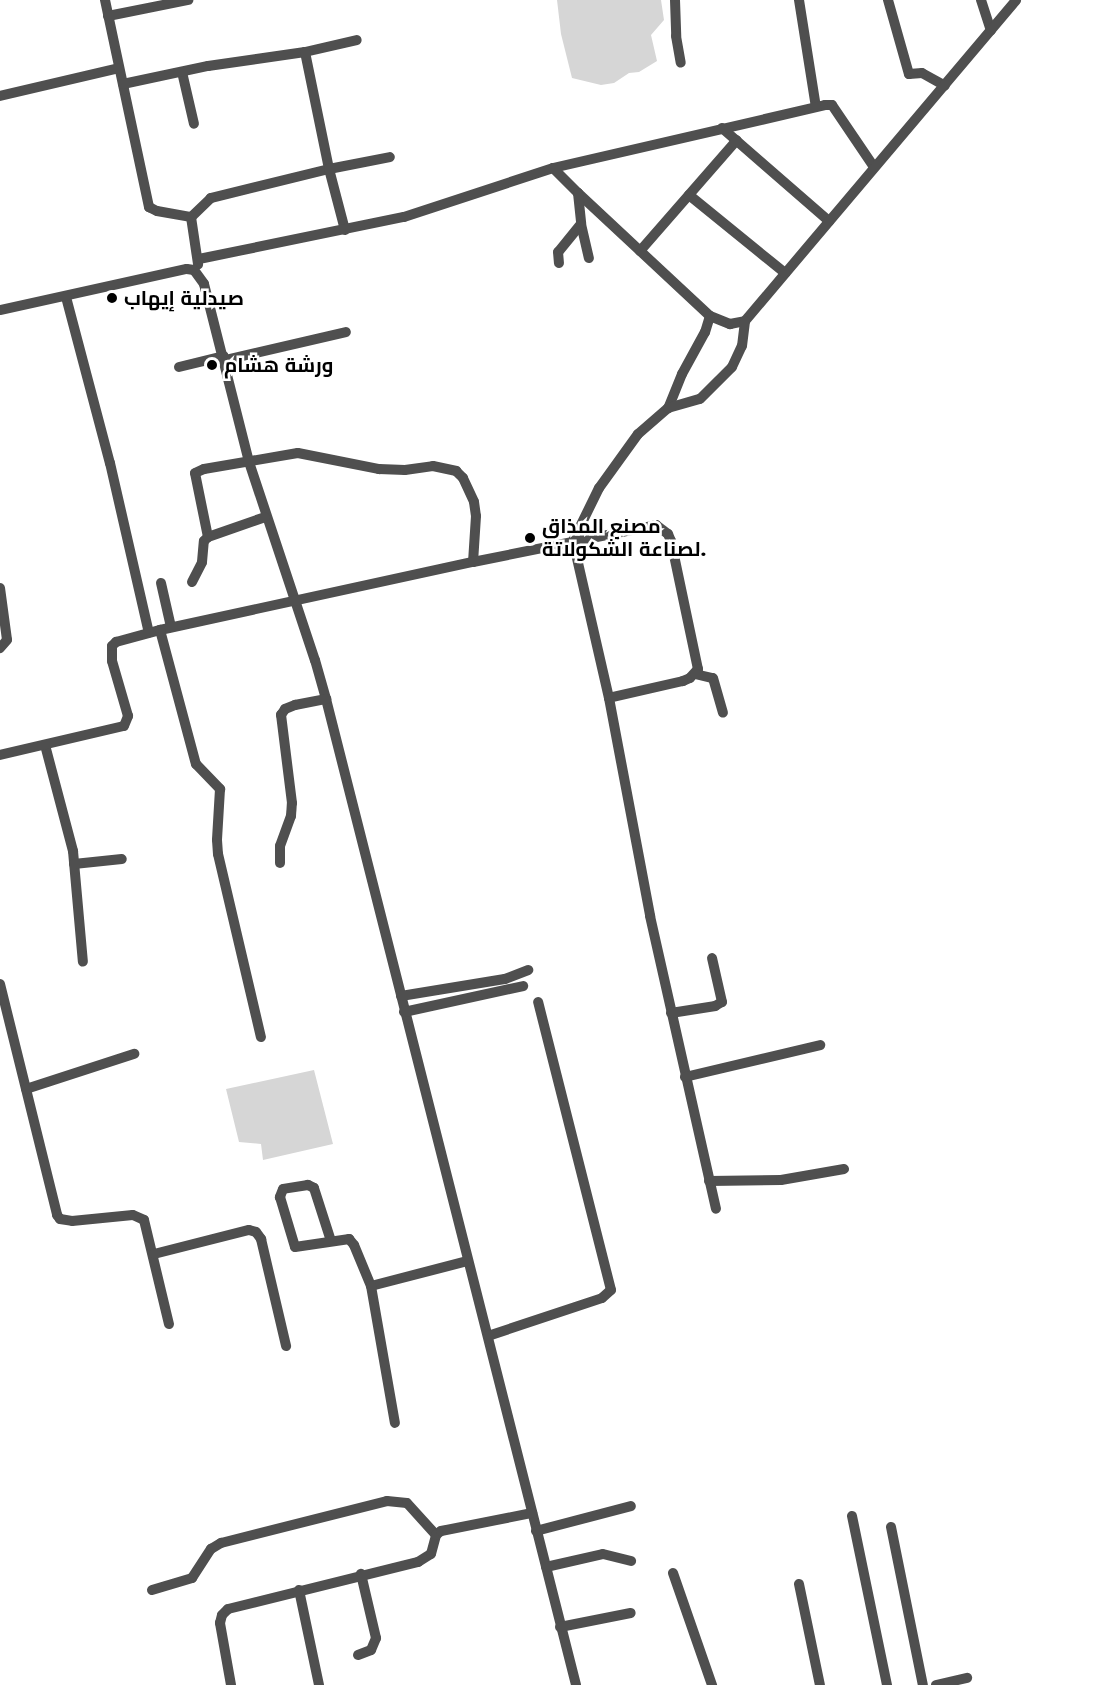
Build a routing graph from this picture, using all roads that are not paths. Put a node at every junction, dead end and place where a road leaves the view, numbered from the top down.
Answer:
1 (105, 0) edge
2 (188, 0) edge
3 (675, 0) edge
4 (799, 0) edge
5 (888, 0) edge
6 (981, 0) edge
7 (1016, 0) edge
8 (108, 16) junction
9 (992, 30) junction
10 (357, 40) dead end
11 (305, 52) junction
12 (681, 63) dead end
13 (119, 68) junction
14 (182, 72) junction
15 (123, 84) junction
16 (945, 86) junction
17 (0, 96) edge
18 (816, 106) junction
19 (194, 124) dead end
20 (722, 128) junction
21 (737, 140) junction
22 (390, 158) dead end
23 (874, 167) junction
24 (553, 168) junction
25 (329, 169) junction
26 (578, 193) junction
27 (689, 195) junction
28 (191, 217) junction
29 (829, 221) junction
30 (581, 224) junction
31 (345, 230) junction
32 (640, 250) junction
33 (589, 258) dead end
34 (199, 259) junction
35 (559, 263) dead end
36 (197, 273) junction
37 (785, 273) junction
38 (66, 297) junction
39 (0, 310) edge
40 (710, 316) junction
41 (745, 321) junction
42 (346, 332) dead end
43 (224, 358) junction
44 (180, 367) dead end
45 (668, 408) junction
46 (249, 462) junction
47 (265, 517) junction
48 (208, 537) junction
49 (573, 541) junction
50 (473, 562) junction
51 (192, 582) dead end
52 (161, 583) dead end
53 (0, 588) edge
54 (295, 602) junction
55 (171, 627) junction
56 (154, 632) junction
57 (0, 648) edge
58 (695, 674) junction
59 (609, 698) junction
60 (326, 699) junction
61 (723, 713) dead end
62 (45, 745) junction
63 (0, 755) edge
64 (122, 859) dead end
65 (280, 863) dead end
66 (74, 864) junction
67 (712, 958) dead end
68 (83, 962) dead end
69 (528, 970) dead end
70 (0, 984) edge
71 (523, 986) dead end
72 (401, 996) junction
73 (538, 1002) dead end
74 (404, 1012) junction
75 (671, 1013) junction
76 (261, 1037) dead end
77 (820, 1045) dead end
78 (134, 1054) dead end
79 (685, 1077) junction
80 (26, 1089) junction
81 (844, 1169) dead end
82 (709, 1182) junction
83 (716, 1209) dead end
84 (331, 1241) junction
85 (153, 1254) junction
86 (468, 1262) junction
87 (371, 1286) junction
88 (169, 1324) dead end
89 (488, 1336) junction
90 (286, 1346) dead end
91 (395, 1422) dead end
92 (631, 1506) dead end
93 (532, 1513) junction
94 (852, 1516) dead end
95 (891, 1527) dead end
96 (536, 1531) junction
97 (436, 1535) junction
98 (631, 1561) dead end
99 (546, 1567) junction
100 (673, 1573) dead end
101 (361, 1574) junction
102 (799, 1584) dead end
103 (152, 1590) dead end
104 (299, 1590) junction
105 (631, 1613) dead end
106 (560, 1627) junction
107 (358, 1655) dead end
108 (967, 1678) dead end
109 (231, 1685) edge
110 (319, 1685) edge
111 (576, 1685) edge
112 (712, 1685) edge
113 (820, 1685) edge
114 (886, 1685) edge
115 (923, 1685) edge
116 (938, 1685) edge

1 - 8 street
2 - 8 street
3 - 12 street
4 - 18 street
5 - 16 street
6 - 9 street
7 - 9 street
8 - 13 street
9 - 16 street
10 - 11 street
11 - 14 street
11 - 25 street
13 - 15 street
13 - 17 street
14 - 15 street
14 - 19 street
15 - 28 street
16 - 23 street
18 - 20 street
18 - 23 street
20 - 21 street
20 - 24 street
21 - 27 street
21 - 29 street
22 - 25 street
23 - 29 street
24 - 26 street
24 - 31 street
25 - 28 street
25 - 31 street
26 - 30 street
26 - 32 street
27 - 32 street
27 - 37 street
28 - 34 street
29 - 37 street
30 - 33 street
30 - 35 street
31 - 34 street
32 - 40 street
34 - 36 street
36 - 38 street
36 - 43 street
37 - 41 street
38 - 39 street
38 - 56 street
40 - 41 street
40 - 45 street
41 - 45 street
42 - 43 street
43 - 44 street
43 - 46 street
45 - 49 street
46 - 47 street
46 - 48 street
46 - 50 street
47 - 48 street
47 - 54 street
48 - 51 street
49 - 50 street
49 - 58 street
49 - 59 street
50 - 54 street
52 - 55 street
53 - 57 street
54 - 55 street
54 - 60 street
55 - 56 street
56 - 62 street
56 - 76 street
58 - 59 street
58 - 61 street
59 - 75 street
60 - 65 street
60 - 72 street
62 - 63 street
62 - 66 street
64 - 66 street
66 - 68 street
67 - 75 street
69 - 72 street
70 - 80 street
71 - 74 street
72 - 74 street
73 - 89 street
74 - 86 street
75 - 79 street
77 - 79 street
78 - 80 street
79 - 82 street
80 - 85 street
81 - 82 street
82 - 83 street
84 - 84 street
84 - 87 street
85 - 88 street
85 - 90 street
86 - 87 street
86 - 89 street
87 - 91 street
89 - 93 street
92 - 96 street
93 - 96 street
93 - 97 street
94 - 114 street
95 - 115 street
96 - 99 street
97 - 101 street
97 - 103 street
98 - 99 street
99 - 106 street
100 - 112 street
101 - 104 street
101 - 107 street
102 - 113 street
104 - 109 street
104 - 110 street
105 - 106 street
106 - 111 street
108 - 116 street

